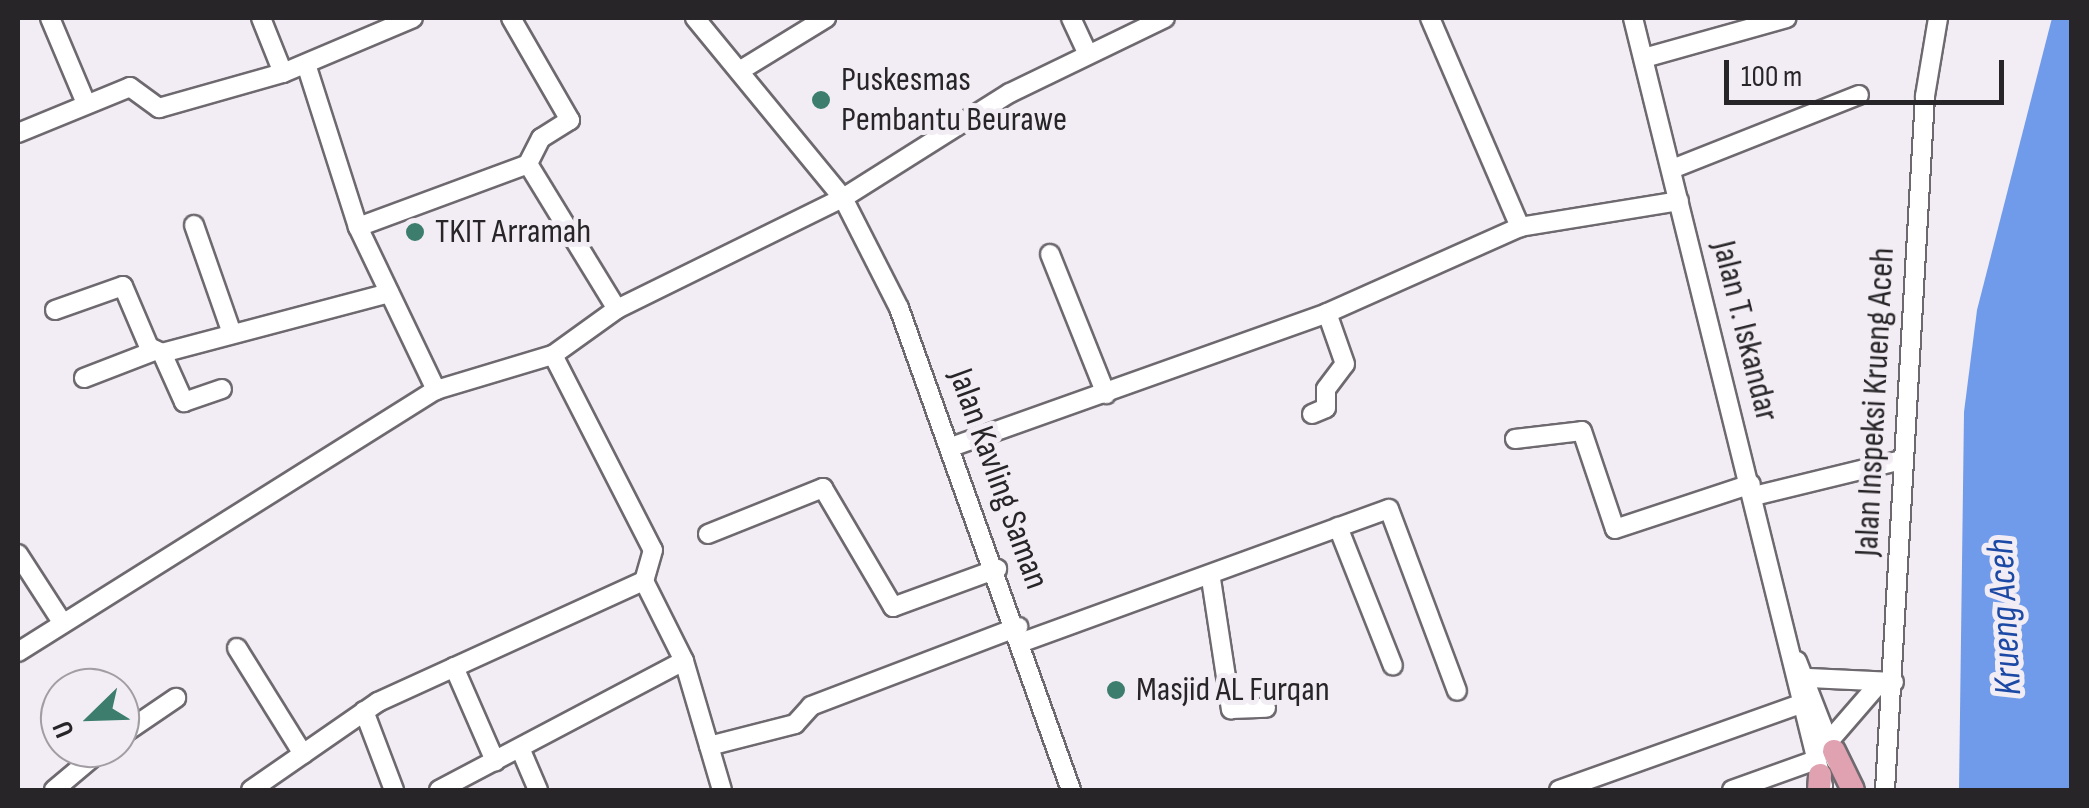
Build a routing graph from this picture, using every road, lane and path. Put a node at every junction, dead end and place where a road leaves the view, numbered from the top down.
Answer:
1 (50, 18) edge
2 (261, 18) edge
3 (413, 18) edge
4 (511, 18) edge
5 (694, 18) edge
6 (826, 18) edge
7 (1071, 18) edge
8 (1430, 18) edge
9 (1633, 18) edge
10 (1787, 18) edge
11 (1938, 18) edge
12 (1158, 19) edge
13 (387, 23) edge
14 (1087, 53) junction
15 (1644, 58) junction
16 (306, 64) junction
17 (741, 70) junction
18 (284, 73) junction
19 (1859, 95) dead end
20 (85, 101) junction
21 (18, 133) edge
22 (528, 164) junction
23 (1672, 169) junction
24 (843, 198) junction
25 (1679, 202) junction
26 (194, 225) dead end
27 (358, 227) junction
28 (1520, 227) junction
29 (1050, 254) dead end
30 (389, 293) junction
31 (617, 309) junction
32 (55, 310) dead end
33 (1328, 313) junction
34 (230, 328) junction
35 (158, 352) junction
36 (553, 355) junction
37 (84, 378) dead end
38 (222, 389) dead end
39 (436, 390) junction
40 (1106, 394) junction
41 (1312, 414) dead end
42 (1515, 439) dead end
43 (954, 446) junction
44 (1902, 460) junction
45 (1752, 490) junction
46 (1338, 527) junction
47 (708, 534) dead end
48 (18, 554) edge
49 (996, 569) junction
50 (1211, 579) junction
51 (644, 581) junction
52 (62, 622) junction
53 (1020, 634) junction
54 (237, 648) dead end
55 (18, 652) edge
56 (684, 661) junction
57 (454, 666) junction
58 (1394, 666) dead end
59 (1803, 681) junction
60 (1894, 682) junction
61 (1875, 688) junction
62 (1457, 692) dead end
63 (176, 698) dead end
64 (1802, 704) junction
65 (1266, 708) dead end
66 (364, 711) junction
67 (140, 722) edge
68 (709, 746) junction
69 (520, 748) junction
70 (304, 754) junction
71 (495, 761) junction
72 (80, 768) edge
73 (1824, 768) edge
74 (259, 789) edge
75 (717, 789) edge
76 (54, 790) edge
77 (394, 790) edge
78 (439, 790) edge
79 (538, 790) edge
80 (1072, 790) edge
81 (1559, 790) edge
82 (1732, 790) edge
83 (1844, 790) edge
84 (1854, 790) edge
85 (1885, 790) edge

1 - 20 street
2 - 18 street
3 - 13 street
4 - 22 street
5 - 17 street, Jalan Kavling Saman
6 - 17 street
7 - 14 street
8 - 28 street
9 - 15 street, Jalan T. Iskandar
10 - 15 street
11 - 44 street, Jalan Inspeksi Krueng Aceh
12 - 14 street
13 - 16 street
14 - 24 street
15 - 23 street, Jalan T. Iskandar
16 - 18 street
16 - 27 street
17 - 24 street, Jalan Kavling Saman
18 - 20 street
19 - 23 street
20 - 21 street
22 - 27 street
22 - 31 street
23 - 25 street, Jalan T. Iskandar
24 - 31 street
24 - 43 street, Jalan Kavling Saman
25 - 28 street
25 - 45 street, Jalan T. Iskandar
26 - 34 street
27 - 30 street
28 - 33 street
29 - 40 street
30 - 34 street
30 - 39 street
31 - 36 street
32 - 35 street
33 - 40 street
33 - 41 street
34 - 35 street
35 - 37 street
35 - 38 street
36 - 39 street
36 - 51 street
39 - 52 street
40 - 43 street
42 - 45 street
43 - 49 street, Jalan Kavling Saman
44 - 45 street
44 - 60 street, Jalan Inspeksi Krueng Aceh
45 - 59 street, Jalan T. Iskandar
46 - 50 street
46 - 58 street
46 - 62 street
47 - 49 street
48 - 52 street
49 - 53 street, Jalan Kavling Saman
50 - 53 street
50 - 65 street
51 - 56 street
51 - 57 street
52 - 55 street
53 - 68 street
53 - 80 street, Jalan Kavling Saman
54 - 70 street
56 - 68 street
56 - 69 street
57 - 66 street
57 - 71 street
59 - 61 street
59 - 64 street
59 - 73 street
60 - 61 street
60 - 85 street, Jalan Inspeksi Krueng Aceh
61 - 73 street
63 - 67 street
64 - 73 street
64 - 81 street
66 - 70 street
66 - 77 street
68 - 75 street
69 - 71 street
69 - 79 street
70 - 74 street
71 - 78 street
72 - 76 street
73 - 82 street
73 - 83 street
73 - 84 main road

